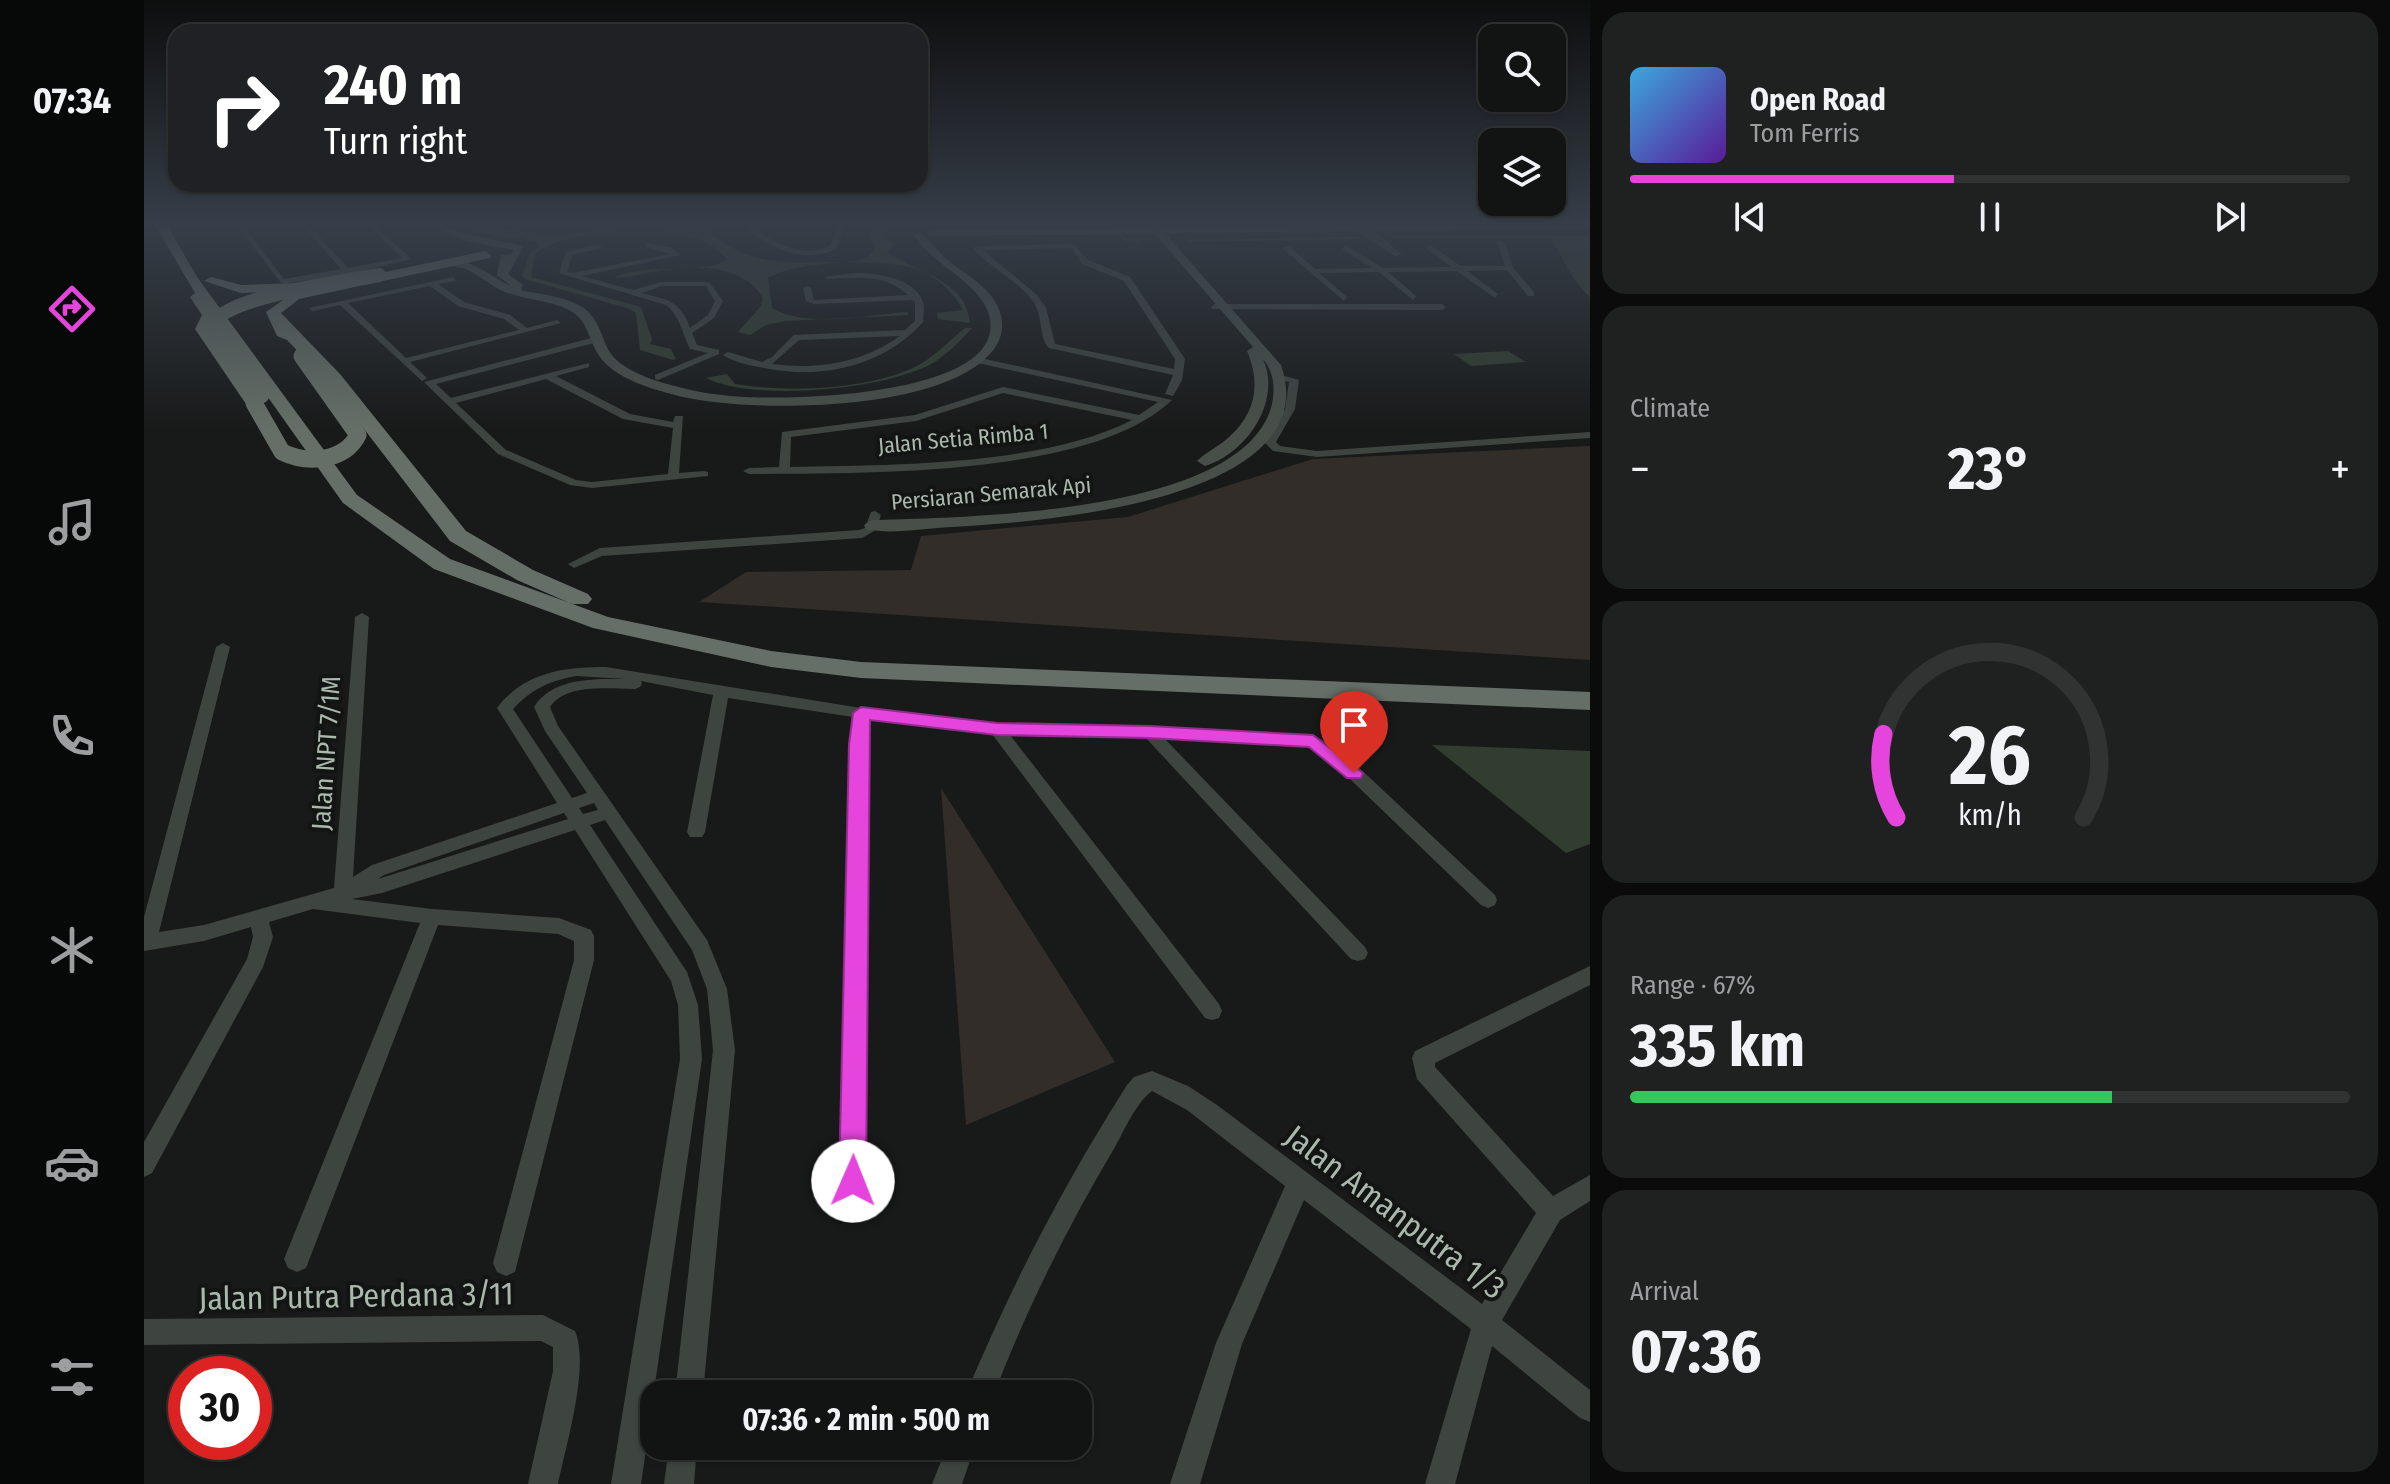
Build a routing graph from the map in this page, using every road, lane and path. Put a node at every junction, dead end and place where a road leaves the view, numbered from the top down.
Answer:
1 (198, 292) edge
2 (206, 292) edge
3 (207, 292) edge
4 (288, 292) edge
5 (303, 292) edge
6 (391, 292) edge
7 (444, 292) edge
8 (518, 292) edge
9 (538, 292) edge
10 (635, 292) edge
11 (713, 292) edge
12 (808, 292) edge
13 (911, 292) edge
14 (970, 292) edge
15 (982, 292) edge
16 (1029, 292) edge
17 (1136, 292) edge
18 (1208, 292) edge
19 (1337, 292) edge
20 (1406, 292) edge
21 (1490, 292) edge
22 (1495, 296) dead end
23 (915, 297) junction
24 (1413, 298) dead end
25 (1344, 299) dead end
26 (342, 302) junction
27 (1442, 307) dead end
28 (313, 308) dead end
29 (1322, 308) junction
30 (1224, 310) junction
31 (1394, 312) dead end
32 (684, 322) junction
33 (557, 323) dead end
34 (705, 323) junction
35 (280, 324) junction
36 (526, 331) junction
37 (686, 333) junction
38 (908, 333) junction
39 (888, 335) junction
40 (594, 337) junction
41 (899, 340) junction
42 (720, 354) junction
43 (988, 359) junction
44 (407, 360) junction
45 (586, 365) dead end
46 (771, 365) junction
47 (1179, 373) junction
48 (547, 375) junction
49 (1281, 378) junction
50 (431, 379) junction
51 (664, 380) junction
52 (1163, 396) junction
53 (258, 399) junction
54 (448, 402) junction
55 (1142, 419) junction
56 (1590, 435) edge
57 (310, 444) junction
58 (784, 470) junction
59 (749, 471) dead end
60 (704, 474) dead end
61 (673, 476) junction
62 (873, 520) junction
63 (574, 564) dead end
64 (362, 617) dead end
65 (621, 617) junction
66 (223, 647) dead end
67 (664, 683) junction
68 (1590, 690) edge
69 (721, 692) junction
70 (1590, 701) edge
71 (861, 713) junction
72 (997, 729) junction
73 (1149, 732) junction
74 (605, 804) junction
75 (574, 813) junction
76 (696, 832) dead end
77 (343, 893) junction
78 (1488, 900) dead end
79 (314, 902) junction
80 (432, 917) junction
81 (258, 918) junction
82 (146, 943) edge
83 (1358, 953) dead end
84 (1590, 975) edge
85 (1212, 1011) dead end
86 (144, 1165) edge
87 (853, 1181) dead end
88 (1299, 1182) junction
89 (1590, 1187) edge
90 (1551, 1211) junction
91 (297, 1259) dead end
92 (506, 1263) dead end
93 (1486, 1322) junction
94 (144, 1332) edge
95 (649, 1380) edge
96 (690, 1380) edge
97 (985, 1380) edge
98 (1590, 1408) edge
99 (640, 1433) edge
100 (682, 1460) edge
101 (956, 1460) edge
102 (543, 1484) edge
103 (626, 1484) edge
104 (679, 1484) edge
105 (947, 1484) edge
106 (1185, 1484) edge
107 (1440, 1484) edge

1 - 53 highway
2 - 57 highway
3 - 65 highway
4 - 53 highway, bridge
5 - 35 highway
6 - 26 street
7 - 36 street
8 - 40 street
9 - 51 street
10 - 32 street
11 - 34 street
12 - 23 street
13 - 23 street
14 - 51 street
15 - 43 street
16 - 47 street
17 - 47 street
18 - 30 street, Persiaran Semarak Api
19 - 25 street
20 - 24 street
21 - 22 street
23 - 38 street
26 - 28 street
26 - 44 street
27 - 29 street
29 - 30 street
29 - 31 street
30 - 49 street, Persiaran Semarak Api
30 - 62 street, Persiaran Semarak Api
32 - 34 street
32 - 37 street
33 - 36 street
34 - 37 street
35 - 53 highway, bridge
35 - 65 highway
36 - 44 street
37 - 42 street
38 - 39 street
38 - 41 street
39 - 41 street
39 - 46 street
40 - 43 street
40 - 50 street
41 - 46 street
42 - 46 street
42 - 51 street
43 - 52 street
44 - 50 street
45 - 48 street
47 - 52 street
48 - 54 street
48 - 61 street
49 - 56 street
49 - 62 street, Persiaran Semarak Api
50 - 54 street
52 - 55 street, Jalan Setia Rimba 1
53 - 57 highway
54 - 61 street
55 - 58 street, Jalan Setia Rimba 1
55 - 58 street
57 - 70 highway
58 - 59 street, Jalan Setia Rimba 1
60 - 61 street
62 - 63 street
64 - 77 street, Jalan NPT 7/1M
65 - 68 highway
66 - 82 street
67 - 69 street
67 - 74 street
67 - 75 street
69 - 71 street
69 - 76 street
71 - 72 street
71 - 87 street
72 - 73 street
72 - 85 street
73 - 78 street
73 - 83 street
74 - 75 street
74 - 96 street
75 - 77 street
75 - 95 street
77 - 79 street
79 - 80 street
79 - 81 street
80 - 91 street
80 - 92 street
81 - 82 street
81 - 86 street
84 - 90 street
88 - 93 street, Jalan Amanputra 1/3
88 - 97 street, Jalan Amanputra 1/3
88 - 106 street
89 - 90 street
90 - 93 street
93 - 98 street, Jalan Amanputra 1/3
93 - 107 street
94 - 102 street, Jalan Putra Perdana 3/11
99 - 103 street
100 - 104 street
101 - 105 street

